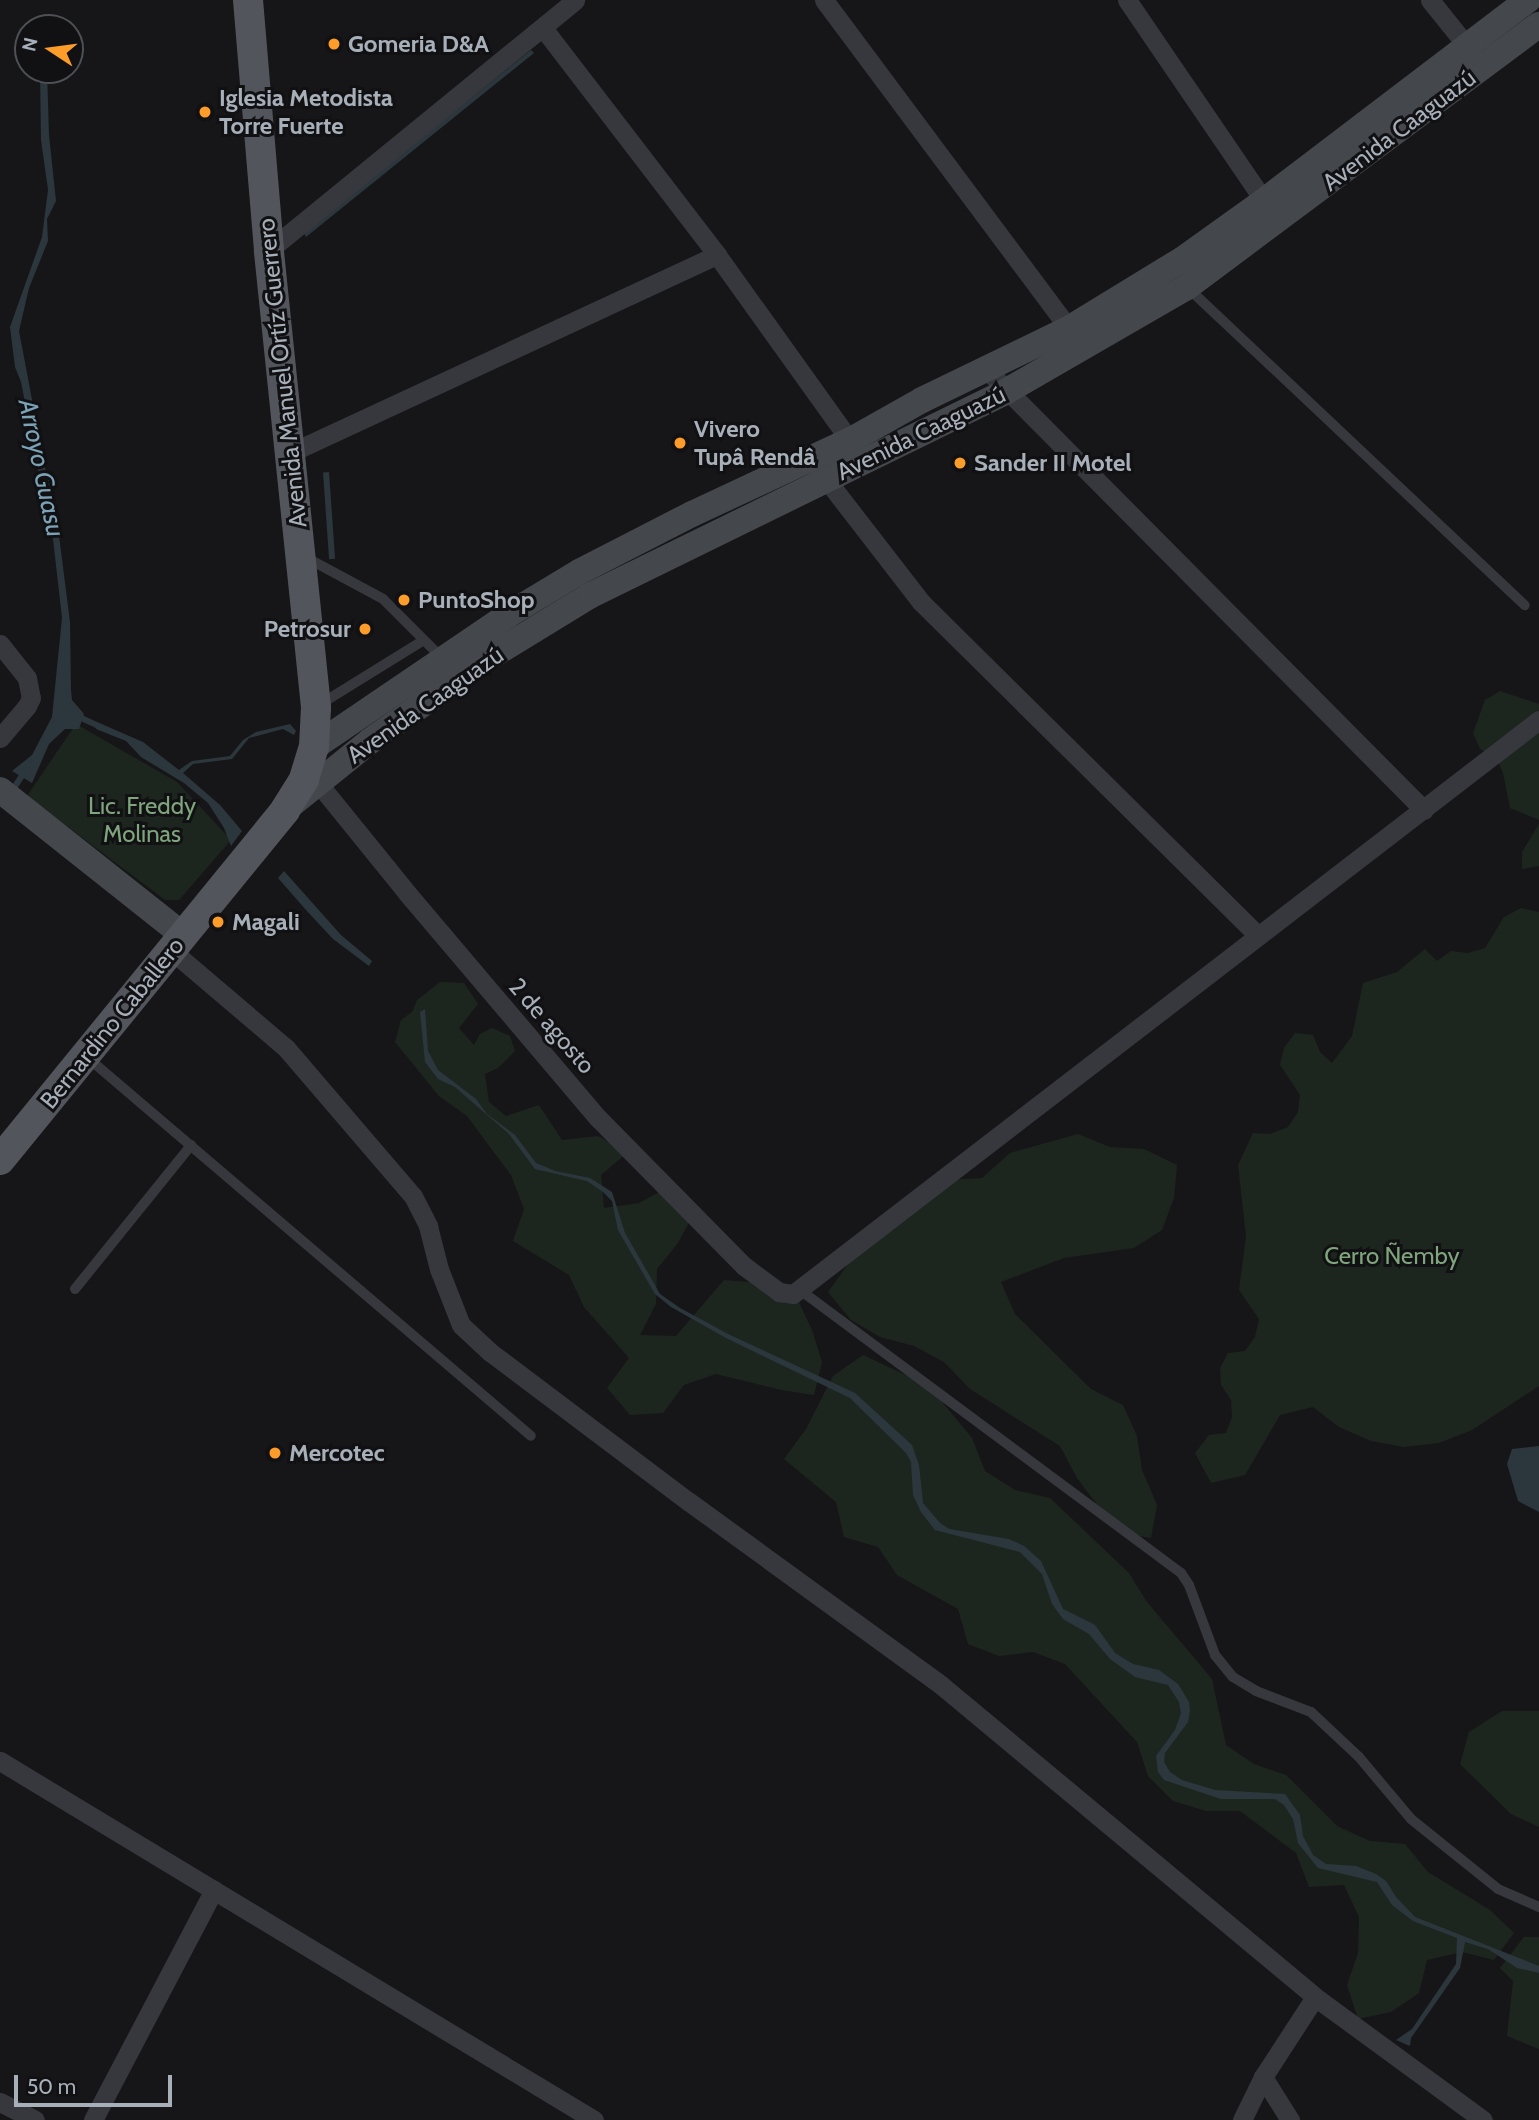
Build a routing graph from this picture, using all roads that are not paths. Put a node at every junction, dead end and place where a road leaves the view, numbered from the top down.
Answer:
1 (248, 0) edge
2 (575, 0) edge
3 (824, 0) edge
4 (1127, 0) edge
5 (1430, 0) edge
6 (1528, 0) edge
7 (1539, 25) edge
8 (543, 28) junction
9 (1476, 56) junction
10 (1264, 201) junction
11 (269, 250) junction
12 (717, 255) junction
13 (1187, 287) junction
14 (1077, 339) junction
15 (987, 370) junction
16 (1005, 392) junction
17 (858, 451) junction
18 (290, 453) junction
19 (819, 470) junction
20 (300, 555) junction
21 (1525, 605) dead end
22 (0, 644) edge
23 (434, 649) junction
24 (316, 707) junction
25 (1539, 720) edge
26 (0, 738) edge
27 (314, 747) junction
28 (318, 783) junction
29 (0, 790) edge
30 (285, 810) junction
31 (1424, 810) junction
32 (1257, 935) junction
33 (177, 943) junction
34 (85, 1056) junction
35 (191, 1145) junction
36 (0, 1160) edge
37 (75, 1289) dead end
38 (800, 1290) junction
39 (531, 1436) dead end
40 (0, 1761) edge
41 (214, 1890) junction
42 (1539, 1907) edge
43 (1315, 1997) junction
44 (1263, 2077) junction
45 (0, 2102) edge
46 (35, 2120) edge
47 (93, 2120) edge
48 (594, 2120) edge
49 (1242, 2120) edge
50 (1290, 2120) edge
51 (1483, 2120) edge

1 - 11 main road, Avenida Manuel Ortíz Guerrero
2 - 8 street
3 - 14 street
4 - 10 street
5 - 9 street
6 - 9 street, Avenida Caaguazú
7 - 9 street, Avenida Caaguazú
8 - 11 street
8 - 12 street
9 - 10 street, Avenida Caaguazú
9 - 13 street, Avenida Caaguazú
10 - 14 street, Avenida Caaguazú
11 - 18 main road, Avenida Manuel Ortíz Guerrero
12 - 17 street
12 - 18 street
13 - 14 street, Avenida Caaguazú
13 - 21 lane
14 - 15 street, Avenida Caaguazú
14 - 16 street, Avenida Caaguazú
15 - 16 street
15 - 17 street, Avenida Caaguazú
16 - 17 street, Avenida Caaguazú
16 - 31 street
17 - 19 street, Avenida Caaguazú
18 - 20 main road, Avenida Manuel Ortíz Guerrero
19 - 23 street, Avenida Caaguazú
19 - 28 street, Avenida Caaguazú
19 - 32 street
20 - 23 lane
20 - 24 main road, Avenida Manuel Ortíz Guerrero
22 - 26 street
23 - 24 lane
23 - 27 street, Avenida Caaguazú
24 - 27 main road, Avenida Manuel Ortíz Guerrero
25 - 31 street
27 - 28 street
27 - 30 main road, Bernardino Caballero
28 - 30 street, Avenida Caaguazú
28 - 38 street, 2 de agosto
29 - 33 street
30 - 33 main road, Bernardino Caballero
31 - 32 street
32 - 38 street
33 - 34 main road, Bernardino Caballero
33 - 43 street
34 - 35 lane
34 - 36 main road, Bernardino Caballero
35 - 37 lane
35 - 39 lane
38 - 42 lane
40 - 41 street
41 - 47 street
41 - 48 street
43 - 44 street
43 - 51 street
44 - 49 street
44 - 50 street
45 - 46 street

